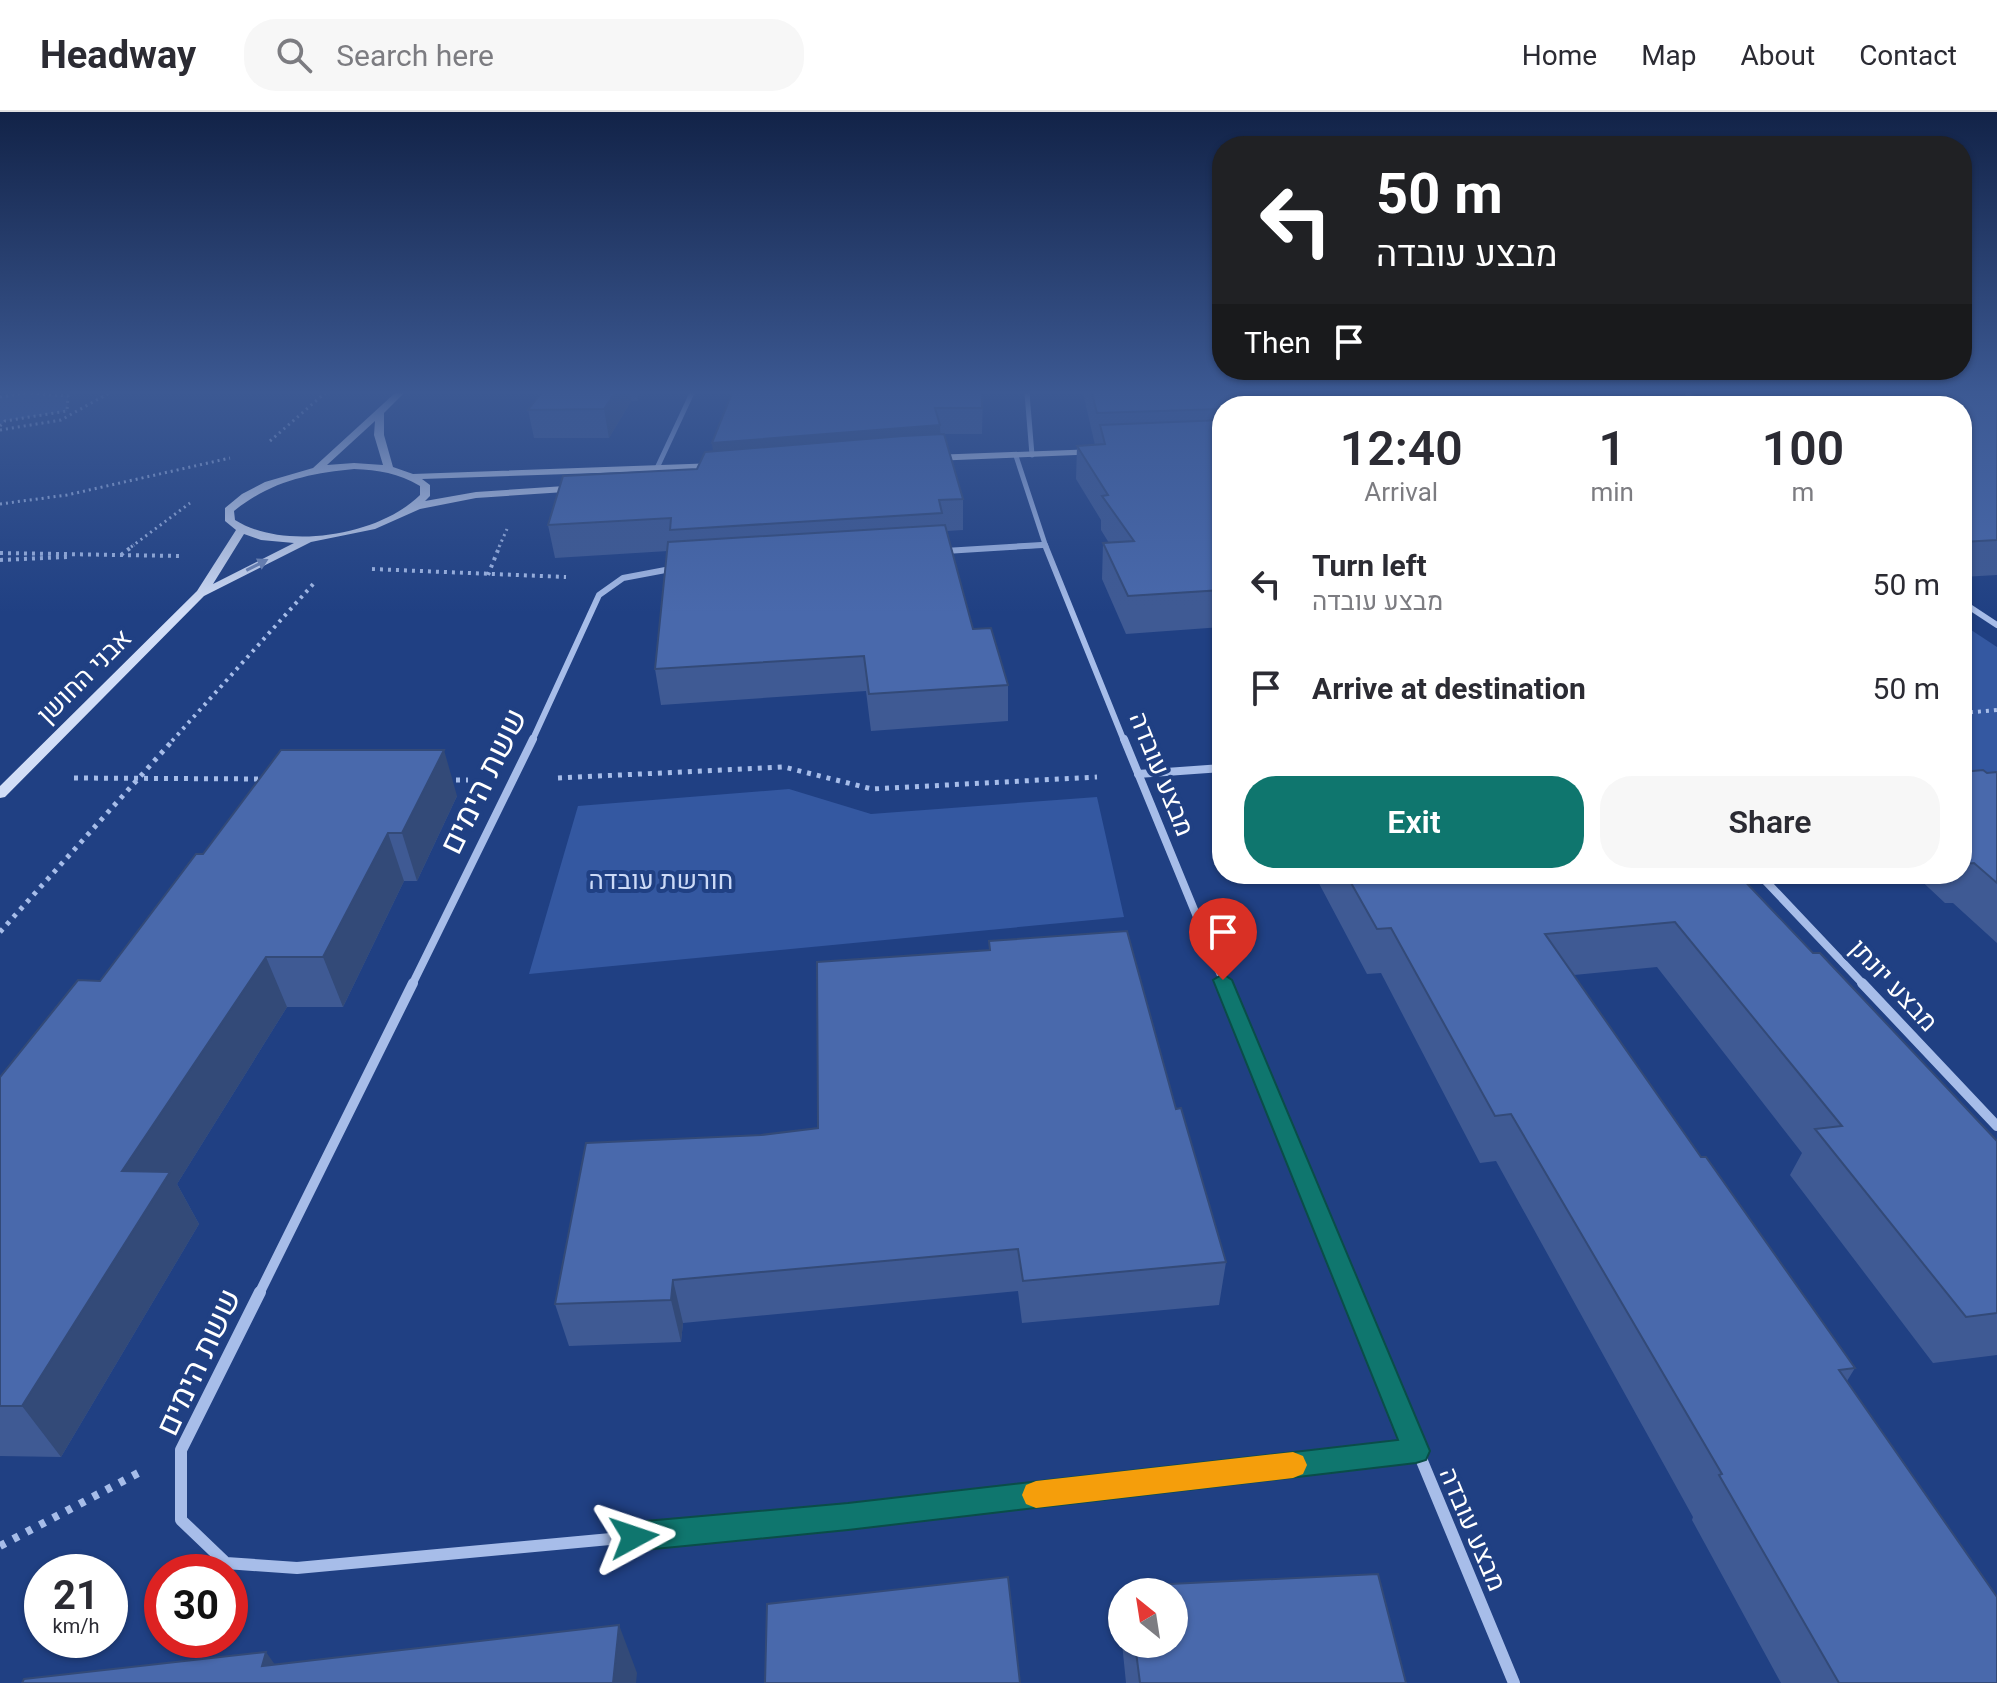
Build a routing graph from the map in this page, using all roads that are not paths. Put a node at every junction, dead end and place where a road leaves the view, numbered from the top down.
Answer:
1 (321, 466) edge
2 (700, 466) edge
3 (1019, 466) edge
4 (657, 468) joint
5 (389, 469) joint
6 (316, 471) junction
7 (724, 475) edge
8 (415, 476) junction
9 (661, 480) edge
10 (598, 486) edge
11 (414, 507) junction
12 (241, 531) junction
13 (313, 538) junction
14 (1045, 545) junction
15 (935, 552) edge
16 (682, 567) edge
17 (201, 593) junction
18 (1972, 609) edge
19 (1997, 625) edge
20 (1212, 769) edge
21 (1138, 774) junction
22 (0, 794) edge
23 (1768, 884) edge
24 (1997, 1126) edge
25 (1416, 1451) junction
26 (1514, 1683) edge

1 - 6 street
2 - 4 street
3 - 14 street, מבצע עובדה
4 - 8 street
5 - 6 street
5 - 8 street
6 - 12 street
7 - 9 street
8 - 11 street
10 - 11 street
11 - 13 street
12 - 13 street
12 - 17 street, אבני החושן
17 -> 13 street, אבני החושן
14 - 15 street
14 - 21 street, מבצע עובדה
16 - 25 street, ששת הימים
17 - 22 street, אבני החושן
18 - 19 street
20 - 21 street
21 - 25 street, מבצע עובדה
23 - 24 street, מבצע יונתן
25 - 26 street, מבצע עובדה

